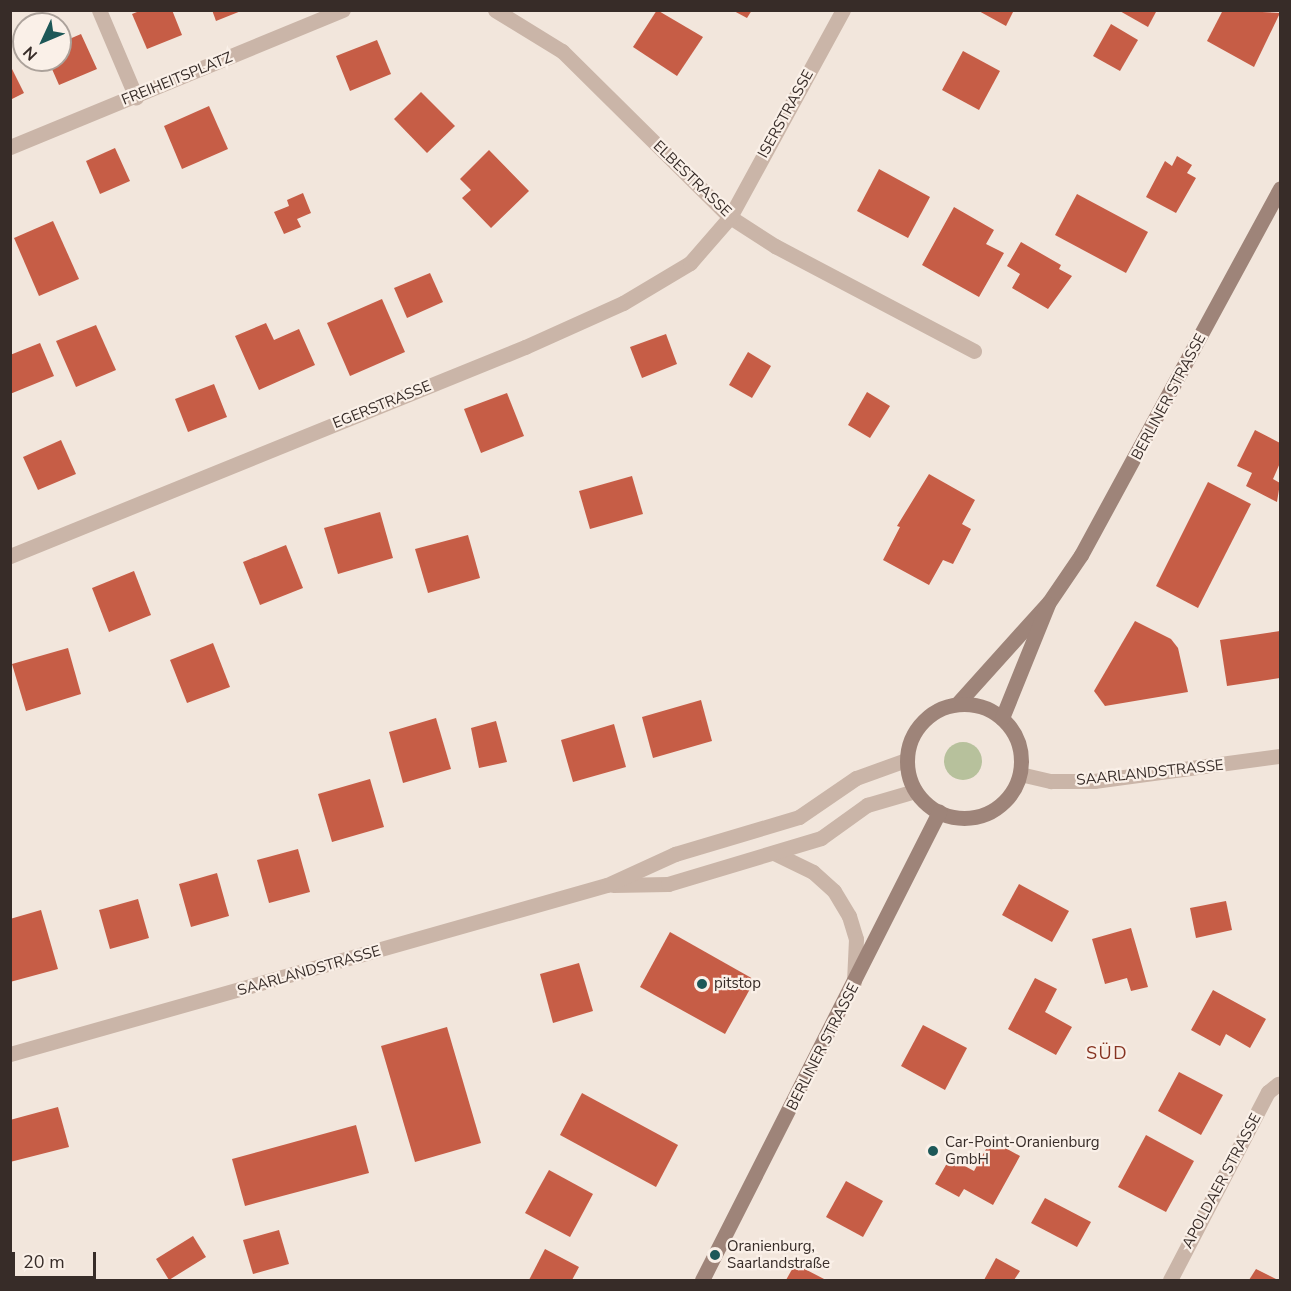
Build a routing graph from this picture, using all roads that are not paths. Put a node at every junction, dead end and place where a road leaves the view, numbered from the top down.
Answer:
1 (99, 10) edge
2 (343, 10) edge
3 (495, 10) edge
4 (843, 10) edge
5 (136, 97) junction
6 (10, 147) edge
7 (1281, 188) edge
8 (730, 217) junction
9 (974, 351) dead end
10 (10, 556) edge
11 (1049, 602) junction
12 (957, 704) junction
13 (1002, 718) junction
14 (1281, 756) edge
15 (906, 760) junction
16 (1020, 774) junction
17 (915, 791) junction
18 (939, 812) junction
19 (774, 853) junction
20 (607, 885) junction
21 (854, 988) junction
22 (10, 1054) edge
23 (1281, 1068) edge
24 (1279, 1085) edge
25 (702, 1281) edge
26 (1170, 1281) edge

1 - 5 street
2 - 5 street, FREIHEITSPLATZ
3 - 8 street, ELBESTRASSE
4 - 8 street, ISERSTRASSE
5 - 6 street, FREIHEITSPLATZ
7 - 11 main road, BERLINER STRASSE
8 - 9 street, ELBESTRASSE
8 - 10 street, EGERSTRASSE
11 - 12 main road, BERLINER STRASSE
11 - 13 main road, BERLINER STRASSE
12 - 13 main road
12 - 15 main road
13 - 16 main road
14 - 16 street, SAARLANDSTRASSE
15 - 17 main road
15 - 20 street, SAARLANDSTRASSE
16 - 18 main road
17 - 18 main road
17 - 19 street, SAARLANDSTRASSE
18 - 21 main road, BERLINER STRASSE
19 - 20 street, SAARLANDSTRASSE
19 - 21 street
20 - 22 street, SAARLANDSTRASSE
21 - 25 main road, BERLINER STRASSE
23 - 24 street
24 - 26 street, APOLDAER STRASSE

